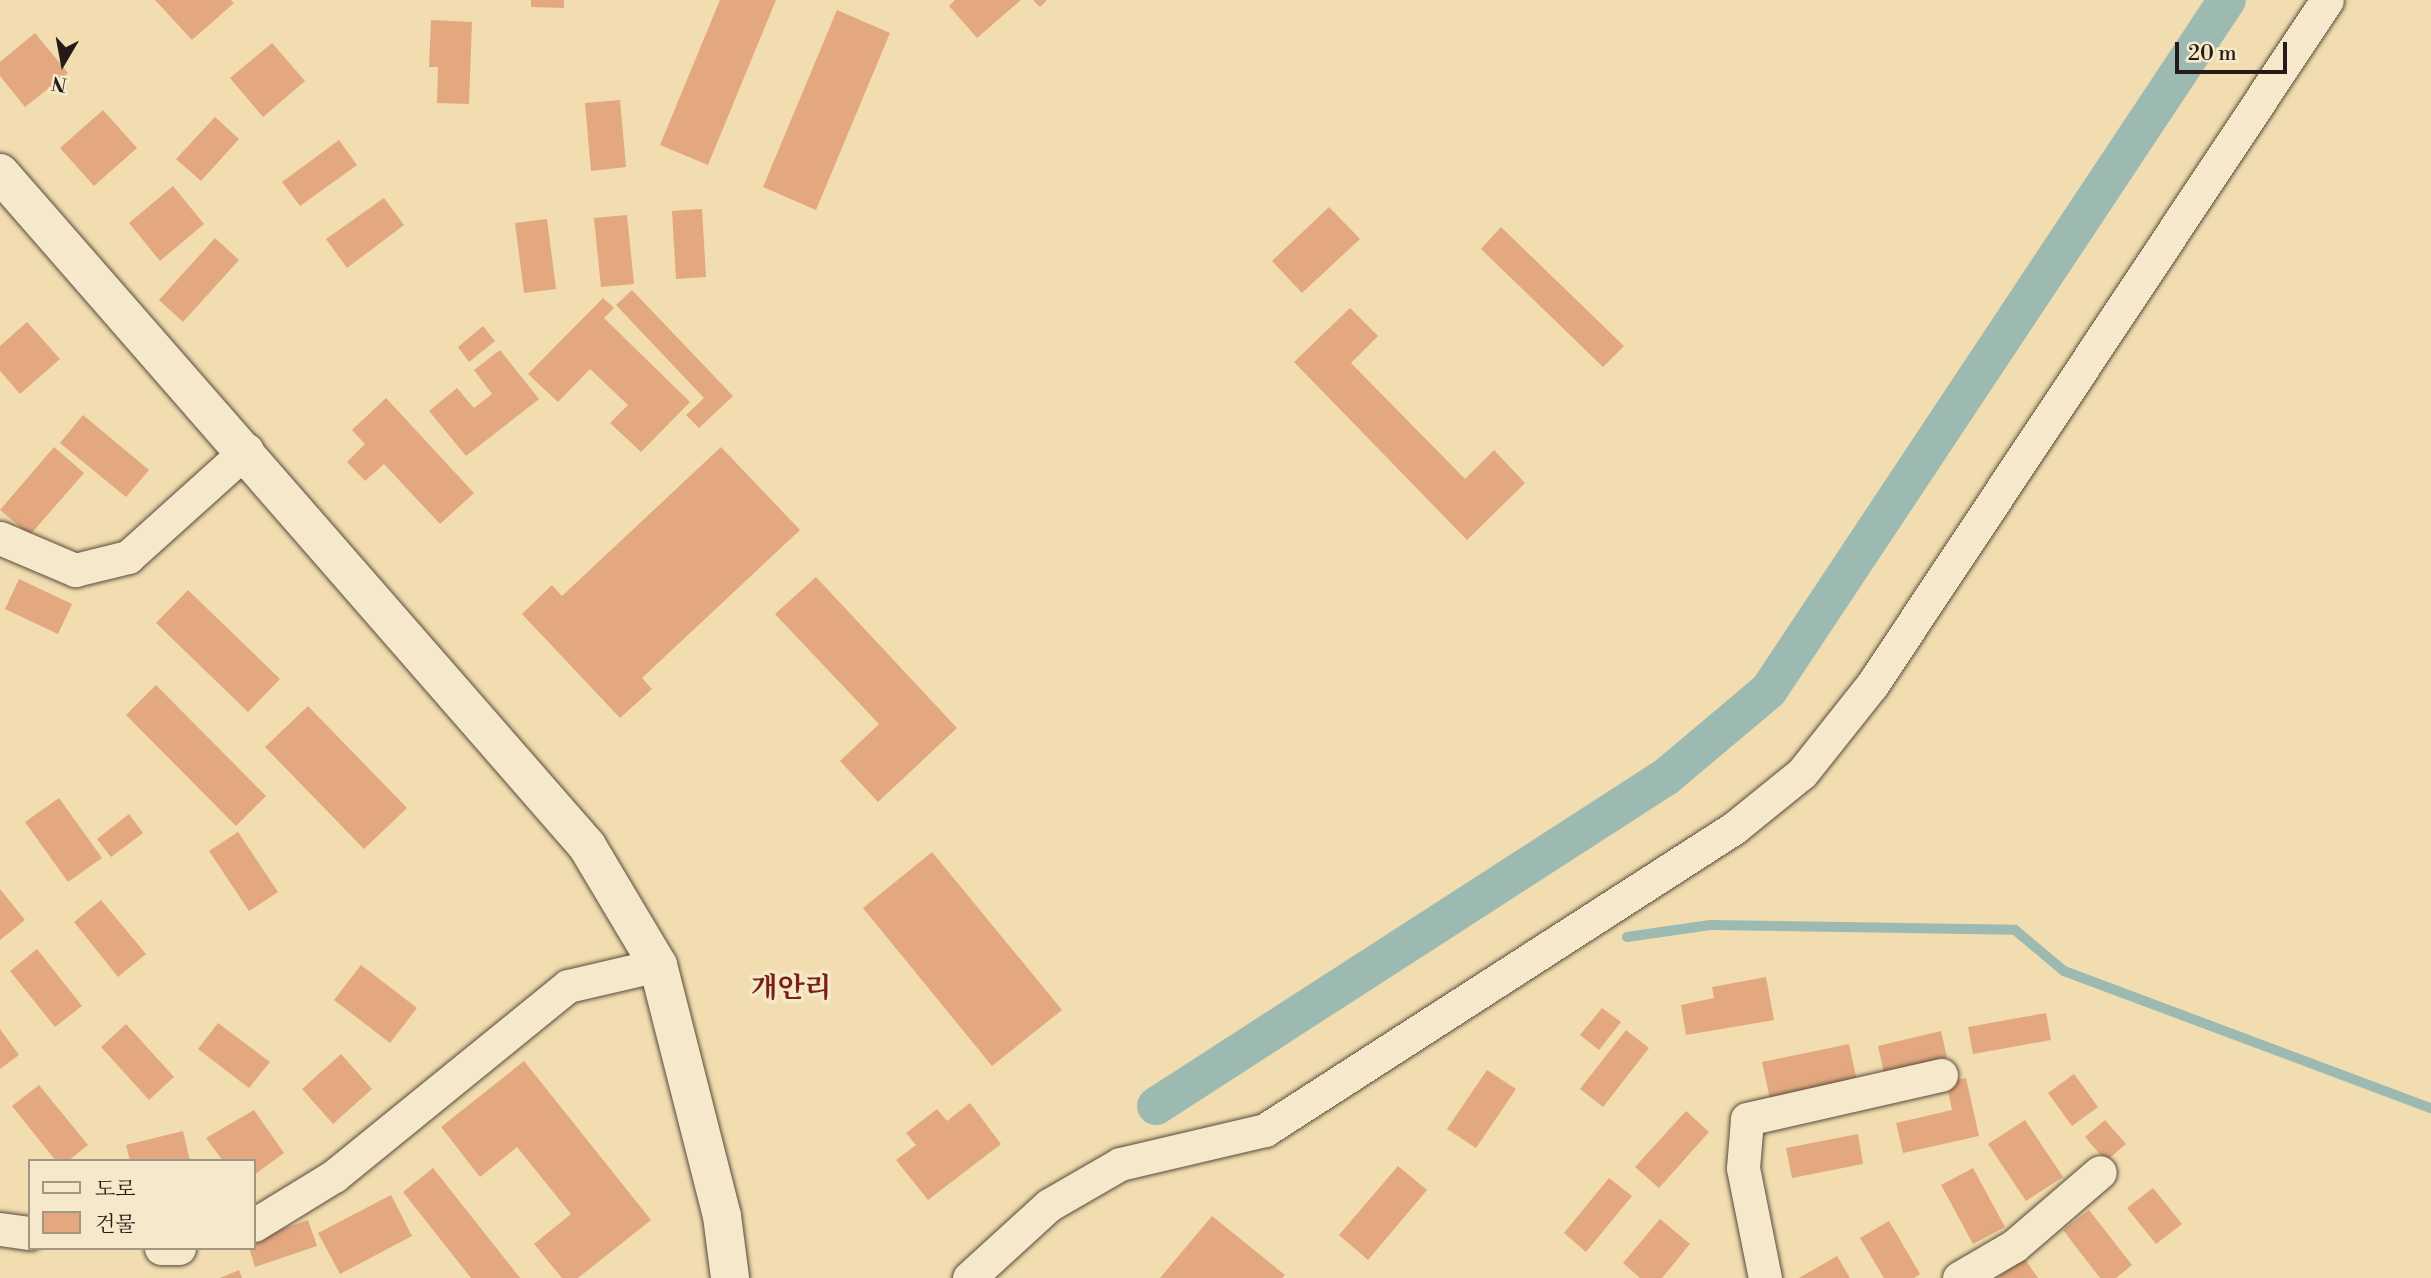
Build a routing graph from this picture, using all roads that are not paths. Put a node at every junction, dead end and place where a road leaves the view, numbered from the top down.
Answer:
1 (2327, 0) edge
2 (0, 173) edge
3 (247, 450) junction
4 (0, 538) edge
5 (658, 965) junction
6 (1941, 1075) dead end
7 (2100, 1172) dead end
8 (256, 1223) edge
9 (0, 1229) edge
10 (28, 1233) edge
11 (972, 1277) edge
12 (730, 1278) edge
13 (1765, 1278) edge
14 (1959, 1278) edge

1 - 11 street
2 - 3 main road
3 - 4 street
3 - 5 main road
5 - 8 street
5 - 12 main road
6 - 13 street
7 - 14 street
9 - 10 street

